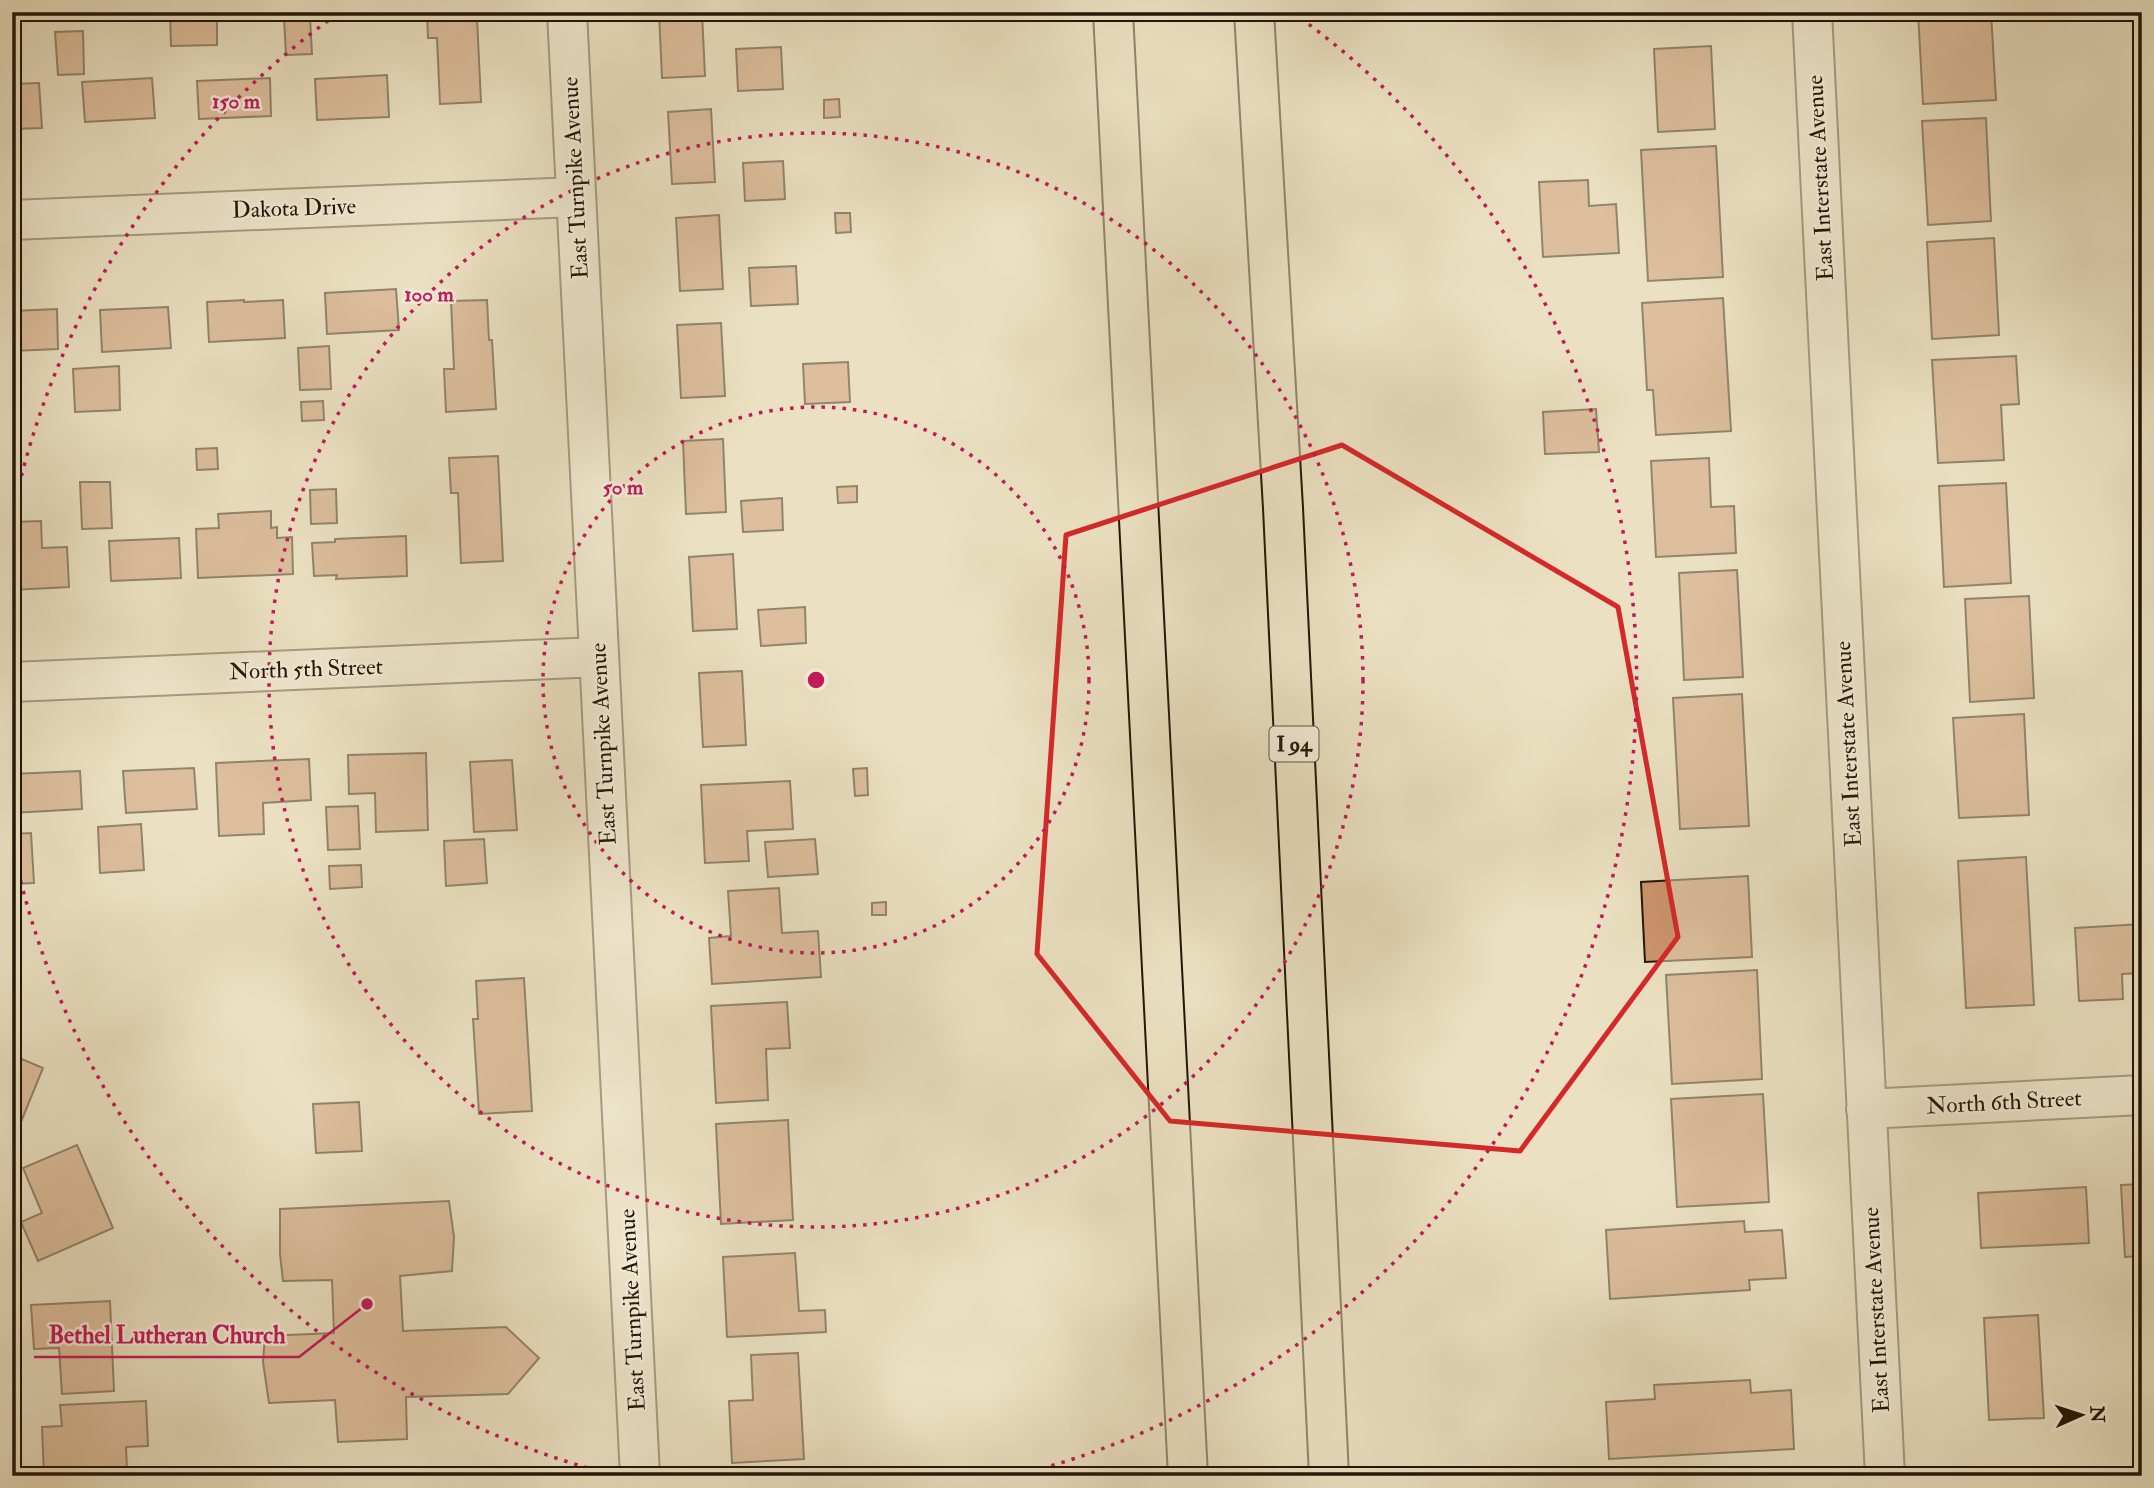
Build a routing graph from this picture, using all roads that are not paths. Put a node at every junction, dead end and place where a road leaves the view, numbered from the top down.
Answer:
1 (567, 12) edge
2 (1113, 12) edge
3 (1254, 12) edge
4 (1812, 12) edge
5 (576, 197) junction
6 (12, 220) edge
7 (599, 657) junction
8 (12, 682) edge
9 (2142, 1095) edge
10 (1866, 1109) junction
11 (640, 1476) edge
12 (1188, 1476) edge
13 (1329, 1476) edge
14 (1885, 1476) edge

1 - 5 street, East Turnpike Avenue
2 - 12 highway
3 - 13 highway, I 94
4 - 10 street, East Interstate Avenue
5 - 6 street, Dakota Drive
5 - 7 street, East Turnpike Avenue
7 - 8 street, North 5th Street
7 - 11 street, East Turnpike Avenue
9 - 10 street, North 6th Street
10 - 14 street, East Interstate Avenue

